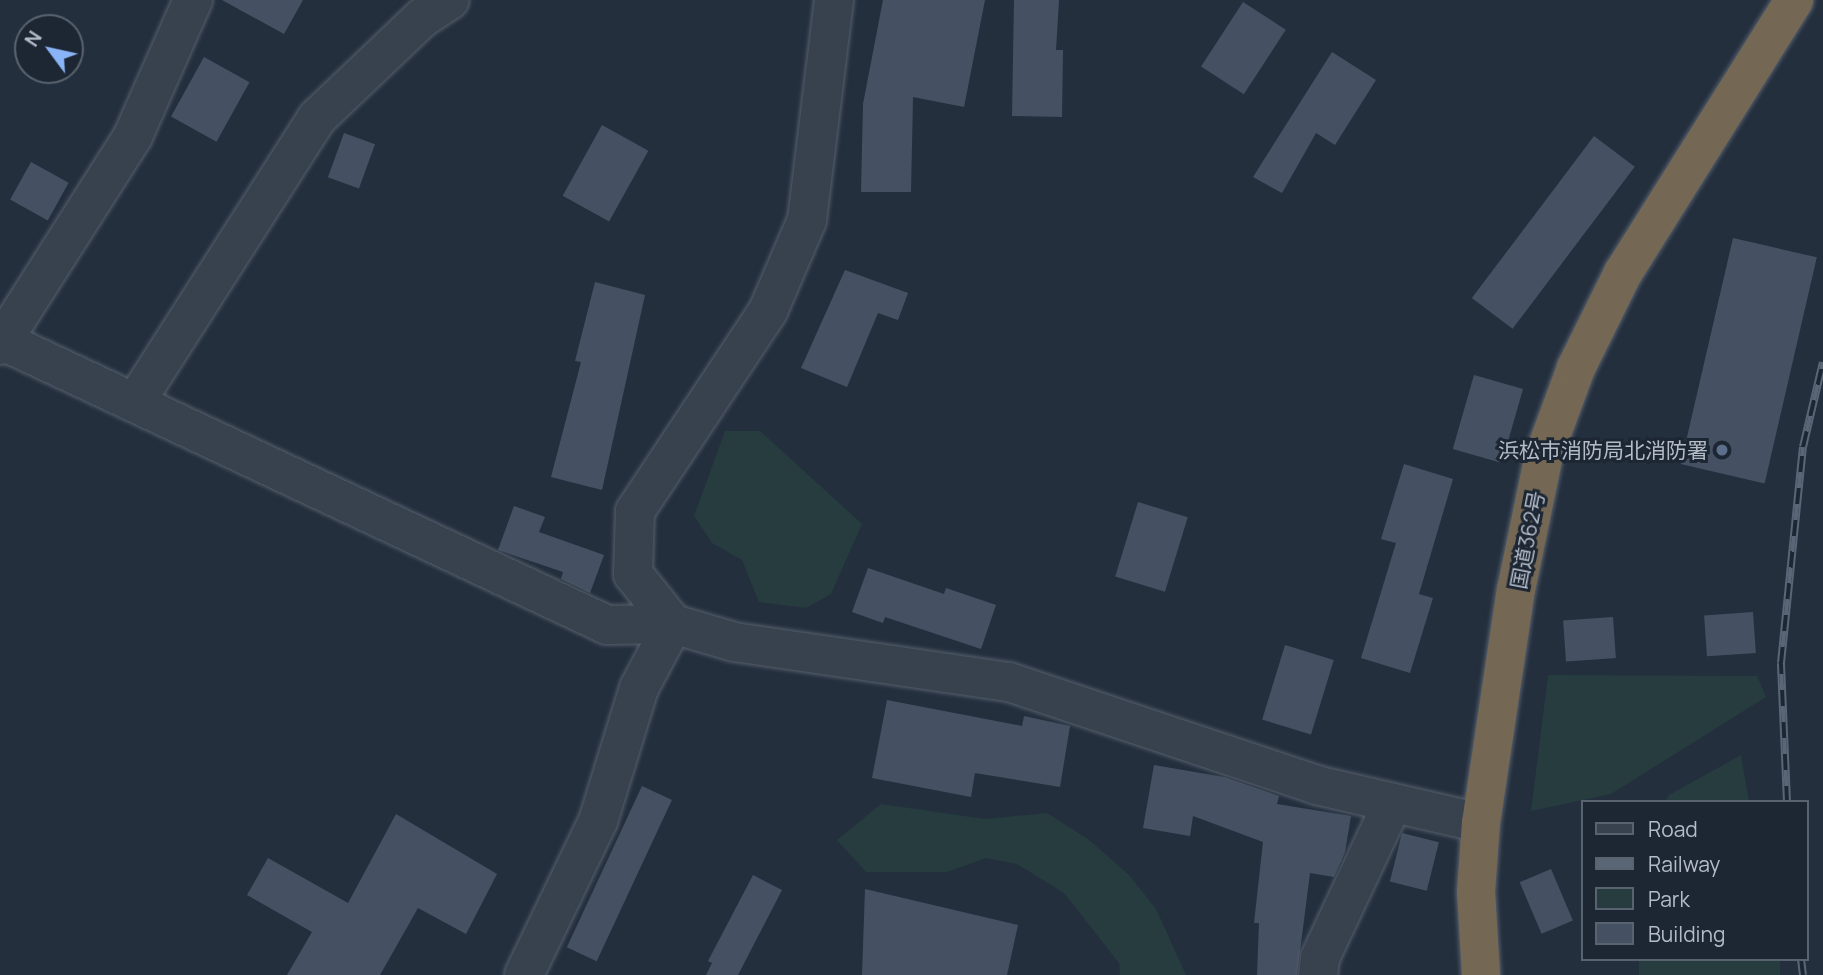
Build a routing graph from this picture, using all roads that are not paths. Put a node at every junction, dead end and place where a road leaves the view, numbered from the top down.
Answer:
1 (193, 0) edge
2 (450, 0) edge
3 (834, 0) edge
4 (1794, 0) edge
5 (1, 343) edge
6 (136, 401) junction
7 (673, 624) junction
8 (1392, 804) junction
9 (1481, 823) junction
10 (524, 975) edge
11 (1318, 975) edge
12 (1481, 975) edge

1 - 5 street
2 - 6 street
3 - 7 street
4 - 9 highway, 国道362号
5 - 6 street
6 - 7 street
7 - 8 street
7 - 10 street
8 - 9 street
8 - 11 street
9 - 12 highway, 国道362号

